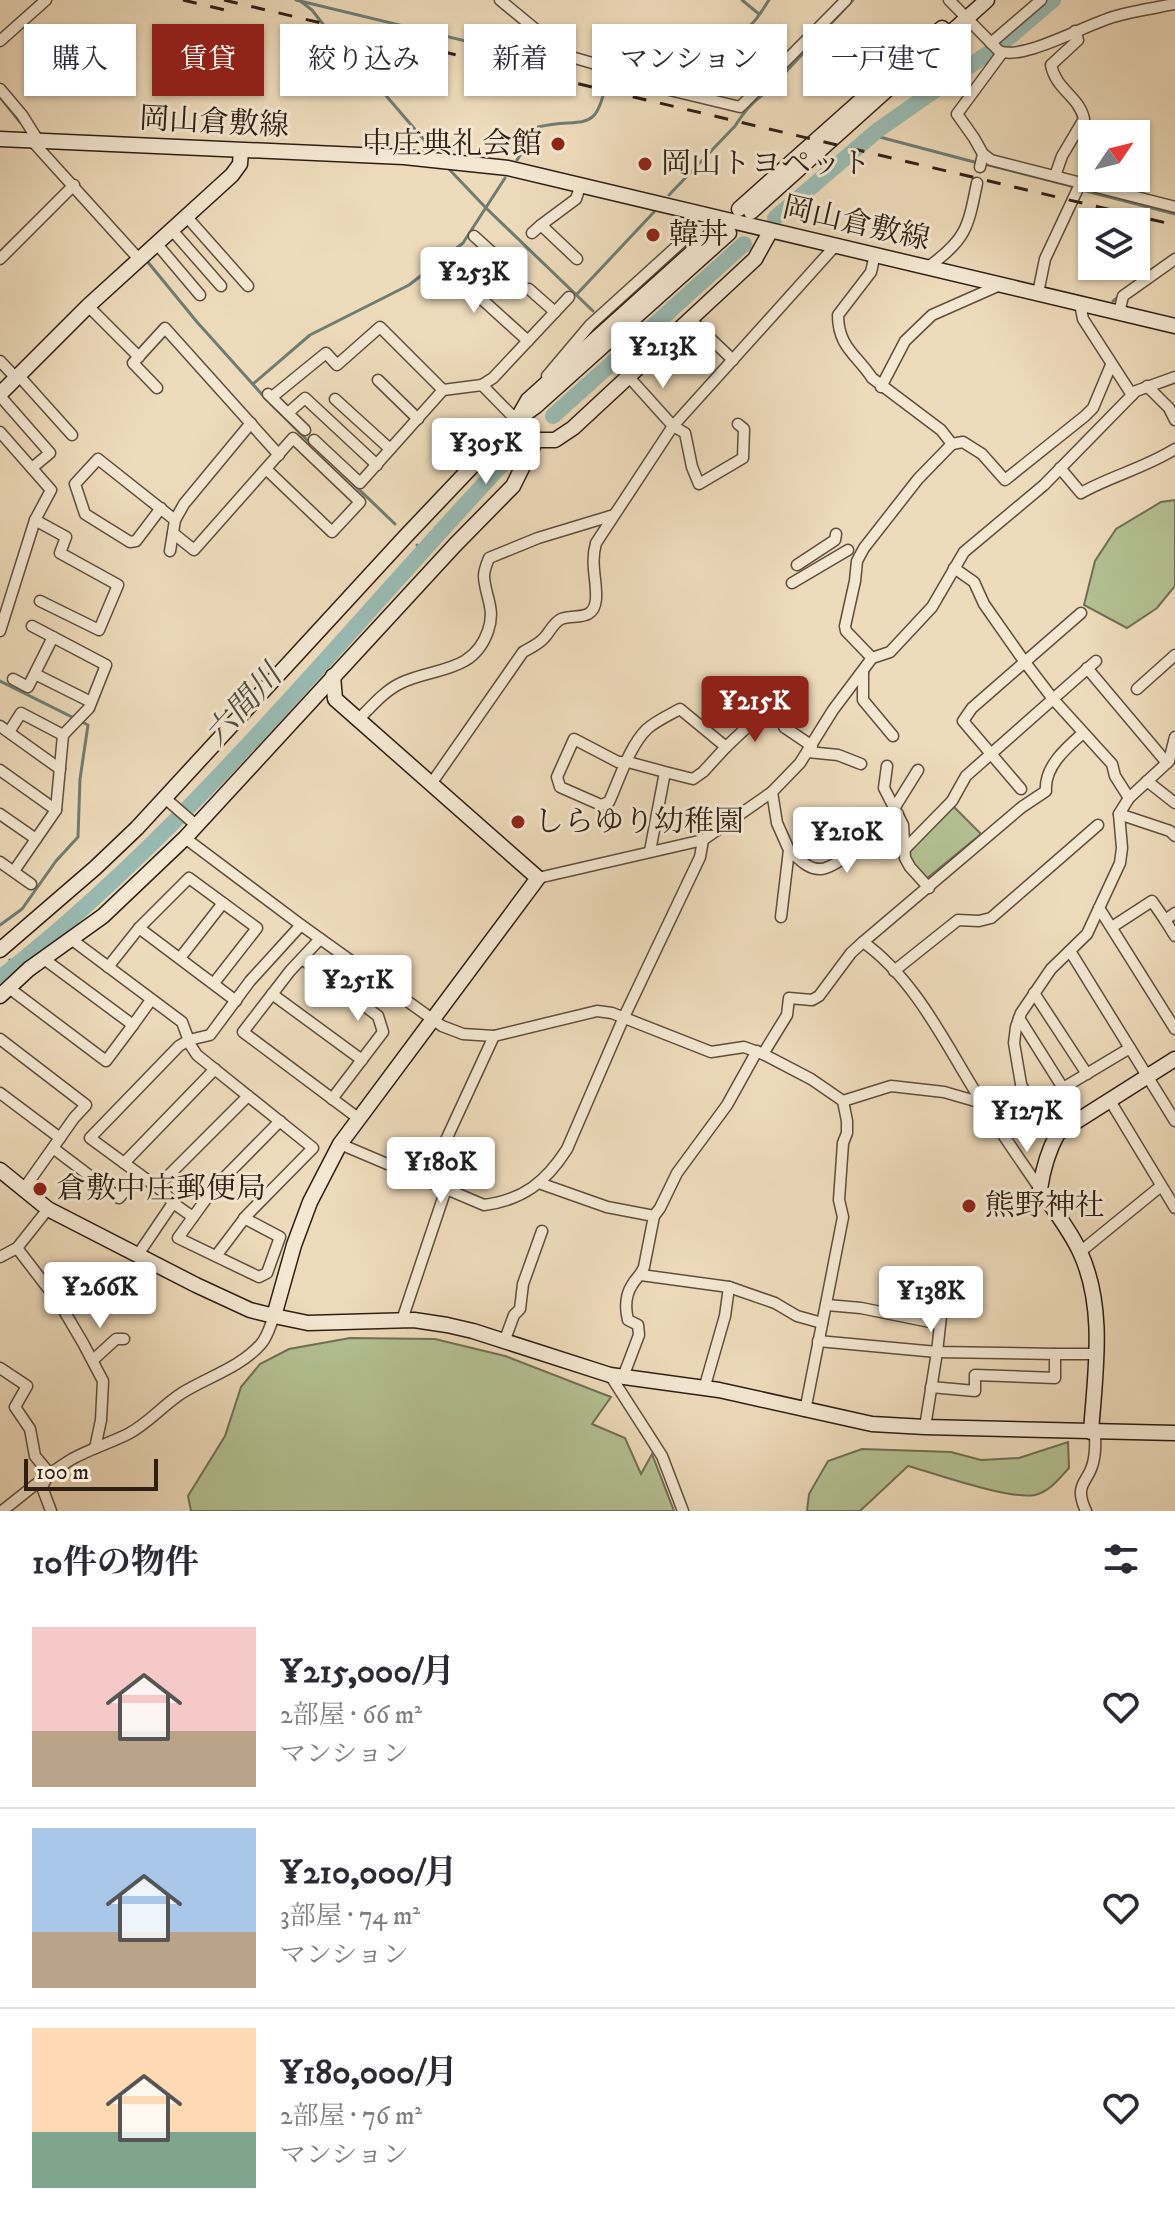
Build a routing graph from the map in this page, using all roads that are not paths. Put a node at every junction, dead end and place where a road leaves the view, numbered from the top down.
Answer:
1 (46, 0) edge
2 (500, 0) edge
3 (846, 0) edge
4 (949, 0) edge
5 (973, 0) edge
6 (987, 0) edge
7 (1041, 0) edge
8 (1175, 4) edge
9 (964, 15) junction
10 (1075, 31) junction
11 (0, 41) edge
12 (996, 48) junction
13 (0, 89) edge
14 (0, 139) edge
15 (36, 142) junction
16 (241, 151) junction
17 (1055, 176) junction
18 (977, 183) dead end
19 (581, 184) junction
20 (74, 185) junction
21 (1078, 187) edge
22 (1078, 189) edge
23 (1103, 192) edge
24 (1175, 207) edge
25 (692, 211) junction
26 (745, 211) dead end
27 (186, 216) junction
28 (541, 225) junction
29 (171, 229) junction
30 (770, 232) junction
31 (532, 233) dead end
32 (474, 236) dead end
33 (156, 243) junction
34 (836, 245) junction
35 (875, 254) junction
36 (138, 258) junction
37 (0, 259) edge
38 (577, 259) dead end
39 (1175, 259) edge
40 (501, 260) junction
41 (443, 264) dead end
42 (928, 267) junction
43 (518, 276) dead end
44 (1000, 285) junction
45 (221, 286) dead end
46 (248, 286) dead end
47 (529, 289) dead end
48 (473, 290) junction
49 (1038, 293) junction
50 (200, 295) dead end
51 (569, 297) dead end
52 (1083, 304) junction
53 (88, 306) junction
54 (555, 312) junction
55 (1119, 313) junction
56 (690, 319) junction
57 (1174, 325) edge
58 (528, 341) junction
59 (139, 357) junction
60 (733, 360) junction
61 (0, 361) edge
62 (1111, 365) junction
63 (628, 376) junction
64 (18, 377) junction
65 (1175, 377) edge
66 (378, 380) dead end
67 (482, 385) junction
68 (1147, 386) junction
69 (881, 387) junction
70 (157, 388) dead end
71 (443, 390) junction
72 (0, 395) edge
73 (1132, 395) junction
74 (335, 399) dead end
75 (528, 400) junction
76 (288, 413) junction
77 (418, 419) junction
78 (1175, 420) edge
79 (515, 421) junction
80 (251, 423) junction
81 (738, 424) dead end
82 (673, 426) junction
83 (305, 430) dead end
84 (0, 432) edge
85 (72, 435) dead end
86 (314, 440) dead end
87 (536, 440) junction
88 (952, 444) junction
89 (390, 449) junction
90 (1175, 449) edge
91 (279, 455) junction
92 (377, 465) junction
93 (32, 468) junction
94 (1060, 468) junction
95 (266, 469) junction
96 (161, 508) junction
97 (614, 515) junction
98 (35, 520) junction
99 (175, 520) junction
100 (173, 533) junction
101 (848, 550) junction
102 (170, 551) dead end
103 (857, 561) junction
104 (797, 565) dead end
105 (954, 568) junction
106 (792, 583) dead end
107 (40, 601) dead end
108 (1081, 613) dead end
109 (32, 626) dead end
110 (0, 631) edge
111 (53, 637) junction
112 (1175, 655) edge
113 (872, 658) junction
114 (1024, 661) junction
115 (863, 672) junction
116 (35, 674) junction
117 (333, 676) junction
118 (13, 679) dead end
119 (1137, 689) dead end
120 (335, 699) junction
121 (1053, 699) junction
122 (794, 700) dead end
123 (91, 702) junction
124 (308, 704) junction
125 (761, 714) dead end
126 (358, 720) junction
127 (4, 729) edge
128 (1083, 733) junction
129 (63, 735) junction
130 (893, 736) dead end
131 (1175, 737) edge
132 (726, 747) junction
133 (810, 749) junction
134 (991, 754) junction
135 (628, 762) junction
136 (1167, 763) junction
137 (861, 764) dead end
138 (887, 766) dead end
139 (60, 769) junction
140 (0, 770) edge
141 (918, 770) dead end
142 (665, 772) junction
143 (1147, 781) junction
144 (431, 784) junction
145 (1021, 789) dead end
146 (772, 792) junction
147 (1129, 798) junction
148 (1175, 803) edge
149 (172, 804) junction
150 (56, 810) junction
151 (896, 811) junction
152 (0, 814) edge
153 (1119, 814) junction
154 (194, 823) junction
155 (1098, 825) dead end
156 (1175, 836) edge
157 (185, 838) junction
158 (36, 839) junction
159 (703, 840) junction
160 (905, 849) junction
161 (789, 850) junction
162 (650, 851) junction
163 (0, 862) edge
164 (14, 871) junction
165 (538, 878) junction
166 (31, 884) dead end
167 (929, 888) junction
168 (223, 903) junction
169 (1099, 908) junction
170 (1170, 916) edge
171 (781, 917) dead end
172 (301, 925) junction
173 (1112, 927) junction
174 (139, 928) junction
175 (1175, 936) edge
176 (71, 939) junction
177 (320, 939) junction
178 (863, 942) junction
179 (0, 950) edge
180 (1070, 951) junction
181 (180, 958) junction
182 (44, 959) junction
183 (302, 959) junction
184 (108, 967) junction
185 (894, 971) junction
186 (214, 983) junction
187 (4, 992) edge
188 (1034, 993) junction
189 (272, 994) junction
190 (151, 1000) junction
191 (236, 1001) junction
192 (624, 1017) junction
193 (1019, 1018) junction
194 (433, 1020) junction
195 (133, 1025) junction
196 (1175, 1029) edge
197 (494, 1036) junction
198 (0, 1039) edge
199 (189, 1040) junction
200 (1130, 1048) junction
201 (760, 1052) junction
202 (1175, 1059) edge
203 (362, 1060) junction
204 (215, 1069) junction
205 (1087, 1074) junction
206 (1148, 1076) junction
207 (0, 1093) edge
208 (248, 1096) junction
209 (332, 1099) junction
210 (1109, 1099) junction
211 (843, 1101) junction
212 (982, 1103) junction
213 (358, 1118) junction
214 (280, 1121) junction
215 (1175, 1121) edge
216 (1058, 1133) junction
217 (56, 1143) junction
218 (340, 1144) junction
219 (124, 1163) junction
220 (0, 1170) edge
221 (139, 1174) junction
222 (427, 1181) junction
223 (539, 1183) junction
224 (1161, 1186) junction
225 (157, 1187) junction
226 (446, 1189) junction
227 (1040, 1189) junction
228 (23, 1190) junction
229 (173, 1203) junction
230 (1175, 1208) edge
231 (48, 1209) junction
232 (654, 1216) junction
233 (193, 1217) junction
234 (244, 1218) junction
235 (542, 1231) dead end
236 (17, 1248) junction
237 (1080, 1252) junction
238 (137, 1256) junction
239 (216, 1256) junction
240 (0, 1257) edge
241 (641, 1275) junction
242 (729, 1287) junction
243 (943, 1298) dead end
244 (827, 1305) junction
245 (274, 1316) junction
246 (402, 1320) junction
247 (822, 1323) junction
248 (940, 1324) junction
249 (124, 1339) dead end
250 (818, 1341) junction
251 (504, 1342) junction
252 (937, 1352) junction
253 (1055, 1354) junction
254 (1096, 1354) junction
255 (93, 1360) junction
256 (0, 1368) edge
257 (617, 1376) junction
258 (931, 1387) junction
259 (704, 1389) junction
260 (805, 1411) junction
261 (925, 1427) junction
262 (1093, 1432) junction
263 (1175, 1433) edge
264 (95, 1448) junction
265 (49, 1473) junction
266 (2, 1511) edge
267 (51, 1511) edge
268 (683, 1511) edge
269 (1086, 1511) edge

1 - 11 street
2 - 3 street
4 - 9 street
5 - 9 street
6 - 9 street
7 - 12 street
8 - 10 street
9 - 12 street
9 - 26 street
10 - 12 street
10 - 17 street
12 - 17 street
13 - 15 street
14 - 15 street, 岡山倉敷線
15 - 16 street, 岡山倉敷線
15 - 20 street
16 - 19 street, 岡山倉敷線
16 - 27 street
17 - 21 street
18 - 42 street
19 - 25 street, 岡山倉敷線
19 - 28 street
20 - 36 street
20 - 37 street
22 - 49 street
23 - 24 street
25 - 30 street, 岡山倉敷線
25 - 75 street
27 - 29 street
27 - 46 street
28 - 31 street
28 - 38 street
29 - 33 street
29 - 45 street
30 - 34 street, 岡山倉敷線
30 - 56 street
32 - 40 street
33 - 36 street
33 - 50 street
34 - 35 street, 岡山倉敷線
34 - 60 street
35 - 42 street, 岡山倉敷線
35 - 69 street
36 - 53 street
39 - 55 street
40 - 43 street
40 - 48 street
41 - 48 street
42 - 44 street, 岡山倉敷線
44 - 49 street, 岡山倉敷線
44 - 69 street
47 - 54 street
48 - 58 street
49 - 52 street, 岡山倉敷線
51 - 54 street
52 - 55 street, 岡山倉敷線
52 - 62 street
53 - 59 street
53 - 64 street
54 - 58 street
55 - 57 street, 岡山倉敷線
56 - 60 street
56 - 63 street
58 - 67 street
59 - 70 street
59 - 80 street
60 - 82 street
61 - 64 street
62 - 73 street
62 - 88 street
63 - 82 street
63 - 87 street
64 - 72 street
64 - 85 street
65 - 68 street
66 - 77 street
67 - 71 street
67 - 79 street
68 - 73 street
68 - 78 street
69 - 88 street
71 - 76 street
71 - 77 street
72 - 93 street
73 - 94 street
74 - 89 street
75 - 79 street
75 - 79 street
76 - 83 street
76 - 92 street
77 - 89 street
79 - 87 street
79 - 149 street
80 - 91 street
80 - 99 street
81 - 82 street
82 - 97 street
84 - 93 street
86 - 92 street
87 - 117 street
88 - 103 street
89 - 92 street
90 - 94 street
91 - 95 street
91 - 95 street
93 - 98 street
94 - 105 street
95 - 100 street
96 - 96 street
96 - 99 street
97 - 126 street
97 - 144 street
98 - 107 street
98 - 110 street
99 - 100 street
100 - 102 street
101 - 103 street
101 - 104 street
101 - 106 street
103 - 113 street
105 - 113 street
105 - 114 street
108 - 114 street
109 - 111 street
111 - 116 street
111 - 123 street
112 - 119 street
113 - 115 street
114 - 121 street
114 - 134 street
115 - 130 street
115 - 133 street
116 - 118 street
116 - 123 street
117 - 120 street
117 - 124 street
120 - 124 street
120 - 126 street
121 - 128 street
121 - 134 street
121 - 136 street
122 - 133 street
123 - 129 street
124 - 154 street
125 - 132 street
126 - 144 street
127 - 129 street
127 - 139 street
128 - 147 street
128 - 167 street
129 - 139 street
131 - 136 street
132 - 135 street
132 - 142 street
133 - 137 street
133 - 146 street
134 - 145 street
134 - 160 street
135 - 135 street
135 - 142 street
136 - 143 street
138 - 151 street
139 - 150 street
140 - 150 street
141 - 151 street
142 - 162 street
143 - 147 street
143 - 148 street
144 - 165 street
146 - 159 street
146 - 161 street
147 - 153 street
149 - 154 street
149 - 179 street
150 - 158 street
151 - 160 street
151 - 161 street
152 - 158 street
153 - 156 street
153 - 169 street
154 - 157 street
155 - 185 street
157 - 172 street
157 - 176 street
158 - 164 street
159 - 162 street
159 - 192 street
160 - 167 street
161 - 171 street
162 - 165 street
163 - 164 street
164 - 166 street
165 - 194 street
167 - 178 street
168 - 174 street
168 - 181 street
168 - 186 street
169 - 173 street
169 - 180 street
170 - 173 street
170 - 175 street
172 - 177 street
172 - 191 street
173 - 196 street
174 - 181 street
174 - 184 street
176 - 182 street
176 - 184 street
177 - 183 street
177 - 194 street
178 - 185 street
178 - 201 street
180 - 188 street
180 - 200 street
181 - 186 street
182 - 187 street
182 - 195 street
183 - 189 street
183 - 203 street
184 - 190 street
185 - 212 street
186 - 191 street
187 - 195 street
188 - 193 street
188 - 205 street
189 - 203 street
189 - 209 street
190 - 195 street
190 - 199 street
191 - 199 street
192 - 197 street
192 - 201 street
192 - 223 street
193 - 205 street
193 - 216 street
194 - 197 street
194 - 213 street
197 - 222 street
198 - 217 street
199 - 204 street
199 - 219 street
200 - 205 street
200 - 206 street
201 - 211 street
201 - 232 street
202 - 206 street
203 - 209 street
204 - 208 street
204 - 219 street
206 - 210 street
206 - 215 street
207 - 217 street
208 - 214 street
208 - 225 street
209 - 213 street
210 - 216 street
210 - 224 street
211 - 212 street
211 - 244 street
212 - 227 street
213 - 218 street
214 - 233 street
214 - 234 street
216 - 227 street
217 - 221 street
217 - 228 street
218 - 222 street
218 - 245 street
219 - 221 street
220 - 228 street
221 - 225 street
222 - 226 street
223 - 226 street
223 - 232 street
224 - 230 street
224 - 237 street
225 - 229 street
226 - 246 street
227 - 237 street
228 - 231 street
229 - 233 street
229 - 238 street
231 - 236 street
231 - 238 street
232 - 241 street
233 - 239 street
234 - 239 street
234 - 239 street
235 - 251 street
236 - 240 street
236 - 255 street
237 - 254 street
238 - 245 street
241 - 242 street
241 - 257 street
242 - 247 street
242 - 259 street
243 - 248 street
244 - 247 street
244 - 248 street
245 - 246 street
245 - 264 street
246 - 251 street
247 - 250 street
248 - 252 street
249 - 255 street
250 - 252 street
250 - 260 street
251 - 257 street
252 - 253 street
252 - 258 street
253 - 254 street
253 - 258 street
254 - 262 street
255 - 264 street
256 - 265 street
257 - 259 street
257 - 268 street
258 - 261 street
259 - 260 street
260 - 261 street
261 - 262 street
262 - 263 street
262 - 269 street
264 - 265 street
265 - 266 street
265 - 267 street

